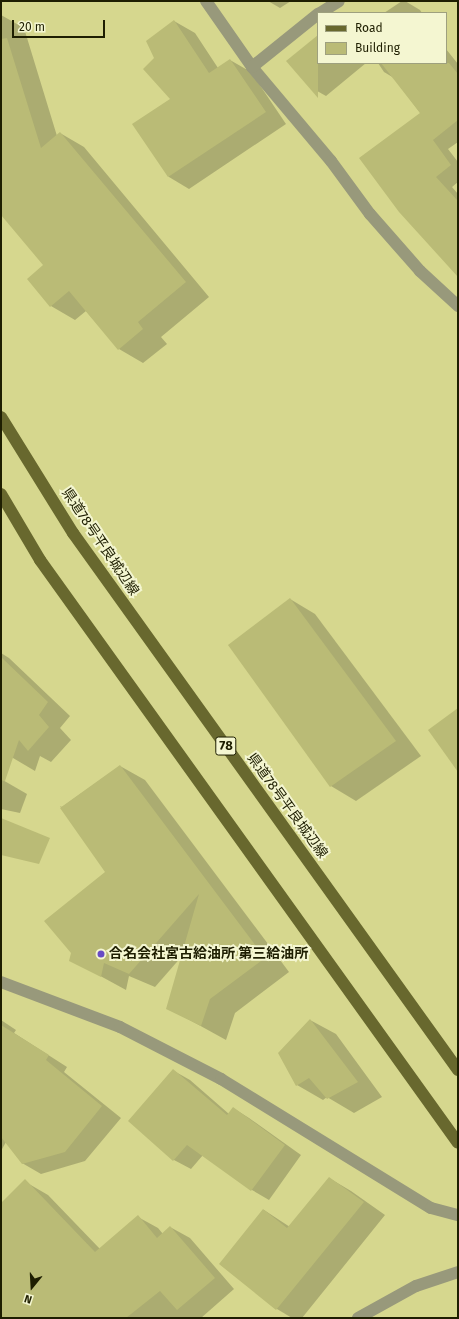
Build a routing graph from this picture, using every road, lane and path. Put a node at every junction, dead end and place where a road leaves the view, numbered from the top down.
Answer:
1 (206, 1) edge
2 (339, 1) edge
3 (322, 12) edge
4 (317, 16) edge
5 (252, 67) junction
6 (458, 306) edge
7 (1, 417) edge
8 (1, 494) edge
9 (1, 982) edge
10 (458, 1070) edge
11 (458, 1143) edge
12 (458, 1215) edge
13 (458, 1272) edge
14 (358, 1318) edge

1 - 5 street
2 - 3 street
4 - 5 street
5 - 6 street
7 - 10 main road, 県道78号平良城辺線 / 78
8 - 11 main road
9 - 12 street
13 - 14 street

